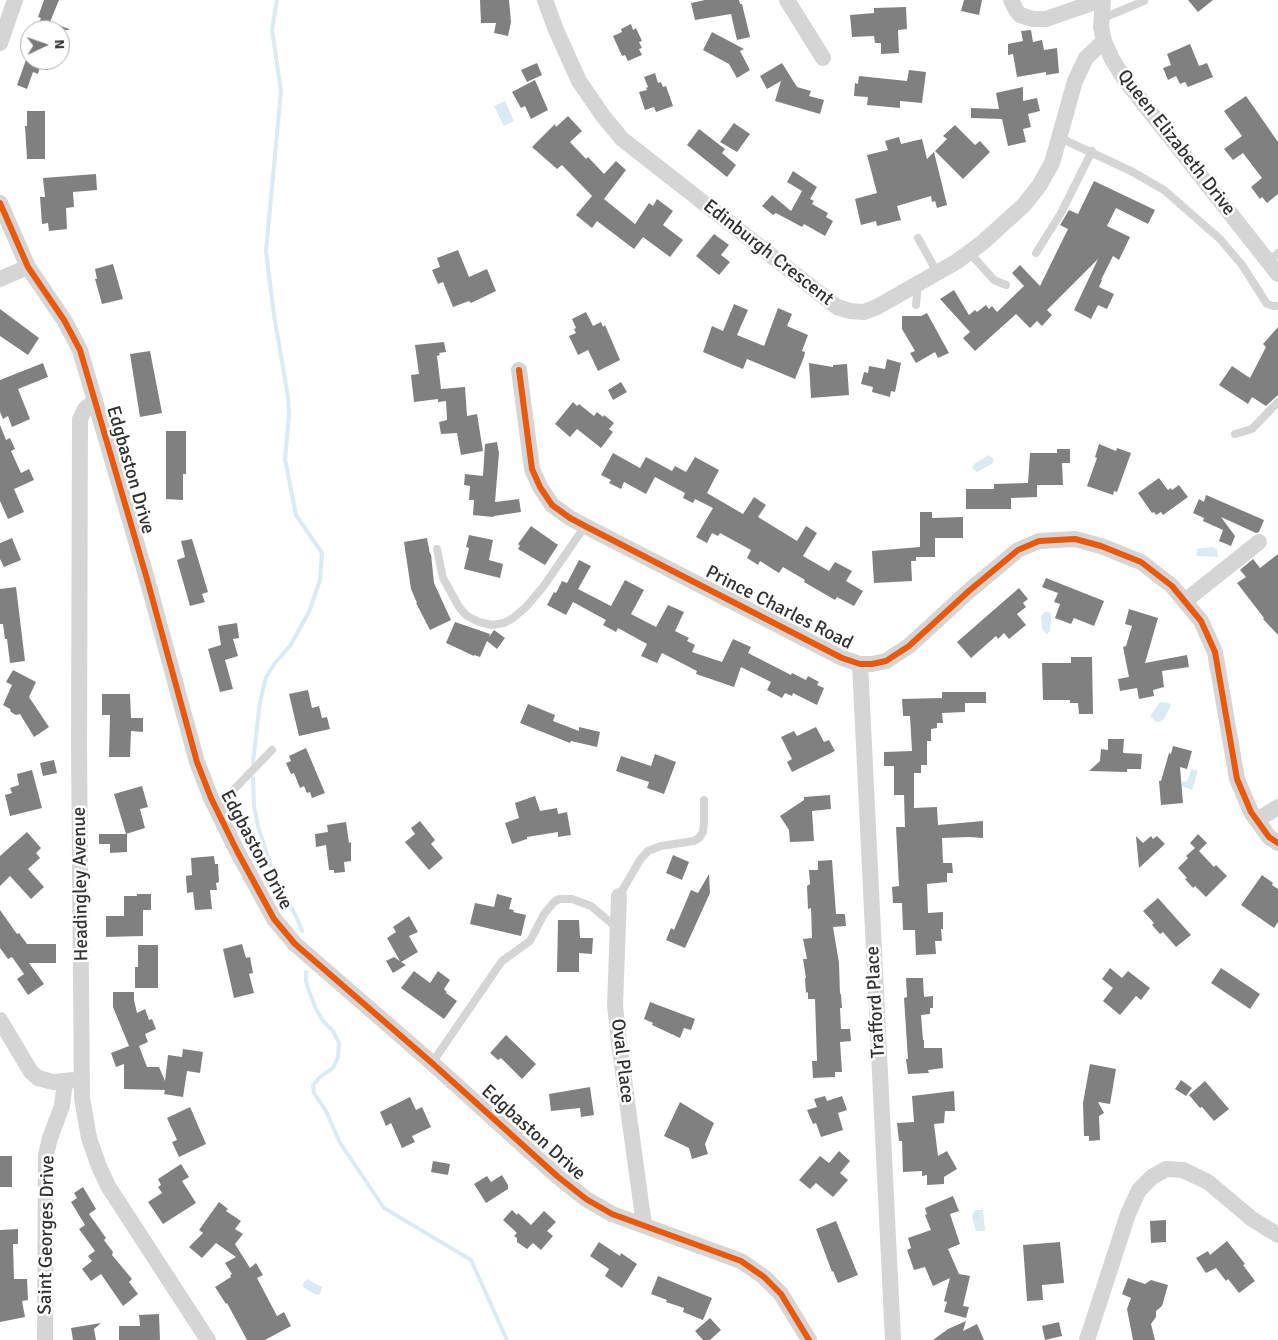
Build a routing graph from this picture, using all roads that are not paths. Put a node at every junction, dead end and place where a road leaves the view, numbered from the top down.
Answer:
1 (15, 0) edge
2 (545, 0) edge
3 (787, 0) edge
4 (1011, 0) edge
5 (1102, 0) edge
6 (1144, 1) edge
7 (1101, 19) junction
8 (1104, 41) junction
9 (0, 43) edge
10 (823, 58) dead end
11 (1060, 138) junction
12 (1092, 151) junction
13 (0, 203) edge
14 (918, 238) dead end
15 (970, 252) junction
16 (1036, 253) dead end
17 (1275, 263) edge
18 (28, 268) junction
19 (937, 272) junction
20 (0, 279) edge
21 (918, 283) junction
22 (1006, 285) dead end
23 (916, 305) dead end
24 (1278, 306) edge
25 (519, 370) dead end
26 (94, 401) junction
27 (1278, 402) edge
28 (1235, 434) dead end
29 (585, 526) junction
30 (1259, 542) dead end
31 (437, 549) dead end
32 (1185, 601) junction
33 (860, 664) junction
34 (272, 750) dead end
35 (704, 800) dead end
36 (1278, 807) edge
37 (216, 808) junction
38 (1257, 820) junction
39 (1278, 843) edge
40 (619, 896) joint
41 (618, 929) junction
42 (0, 1020) edge
43 (432, 1063) junction
44 (82, 1078) junction
45 (65, 1081) junction
46 (644, 1225) junction
47 (1278, 1235) edge
48 (45, 1340) edge
49 (208, 1340) edge
50 (809, 1340) edge
51 (893, 1340) edge
52 (1087, 1340) edge

1 - 9 street
2 - 21 street, Edinburgh Crescent
3 - 10 street
4 - 5 street
5 - 7 street, Queen Elizabeth Drive
6 - 7 lane
7 - 8 street, Queen Elizabeth Drive
8 - 11 street, Edinburgh Crescent
8 - 17 street, Queen Elizabeth Drive
11 - 12 lane
11 - 15 street, Edinburgh Crescent
12 - 16 lane
12 - 24 lane
13 - 18 street, Edgbaston Drive
14 - 19 lane
15 - 19 street, Edinburgh Crescent
15 - 22 lane
18 - 20 street
18 - 26 street, Edgbaston Drive
19 - 21 street, Edinburgh Crescent
21 - 23 lane
25 - 29 street, Prince Charles Road
26 - 37 street, Edgbaston Drive
26 - 44 street, Headingley Avenue
27 - 28 lane
29 - 31 lane
29 - 33 street, Prince Charles Road
30 - 32 street
32 - 33 street, Prince Charles Road
32 - 38 street, Prince Charles Road
33 - 51 street, Trafford Place
34 - 37 lane
35 - 40 lane
36 - 38 street
37 - 43 street, Edgbaston Drive
38 - 39 street, Prince Charles Road
40 - 41 street, Oval Place
41 - 43 lane
41 - 46 street, Oval Place
42 - 45 street
43 - 46 street, Edgbaston Drive
44 - 45 street
44 - 49 street, Headingley Avenue
45 - 48 street, Saint Georges Drive
46 - 50 street, Edgbaston Drive
47 - 52 street

